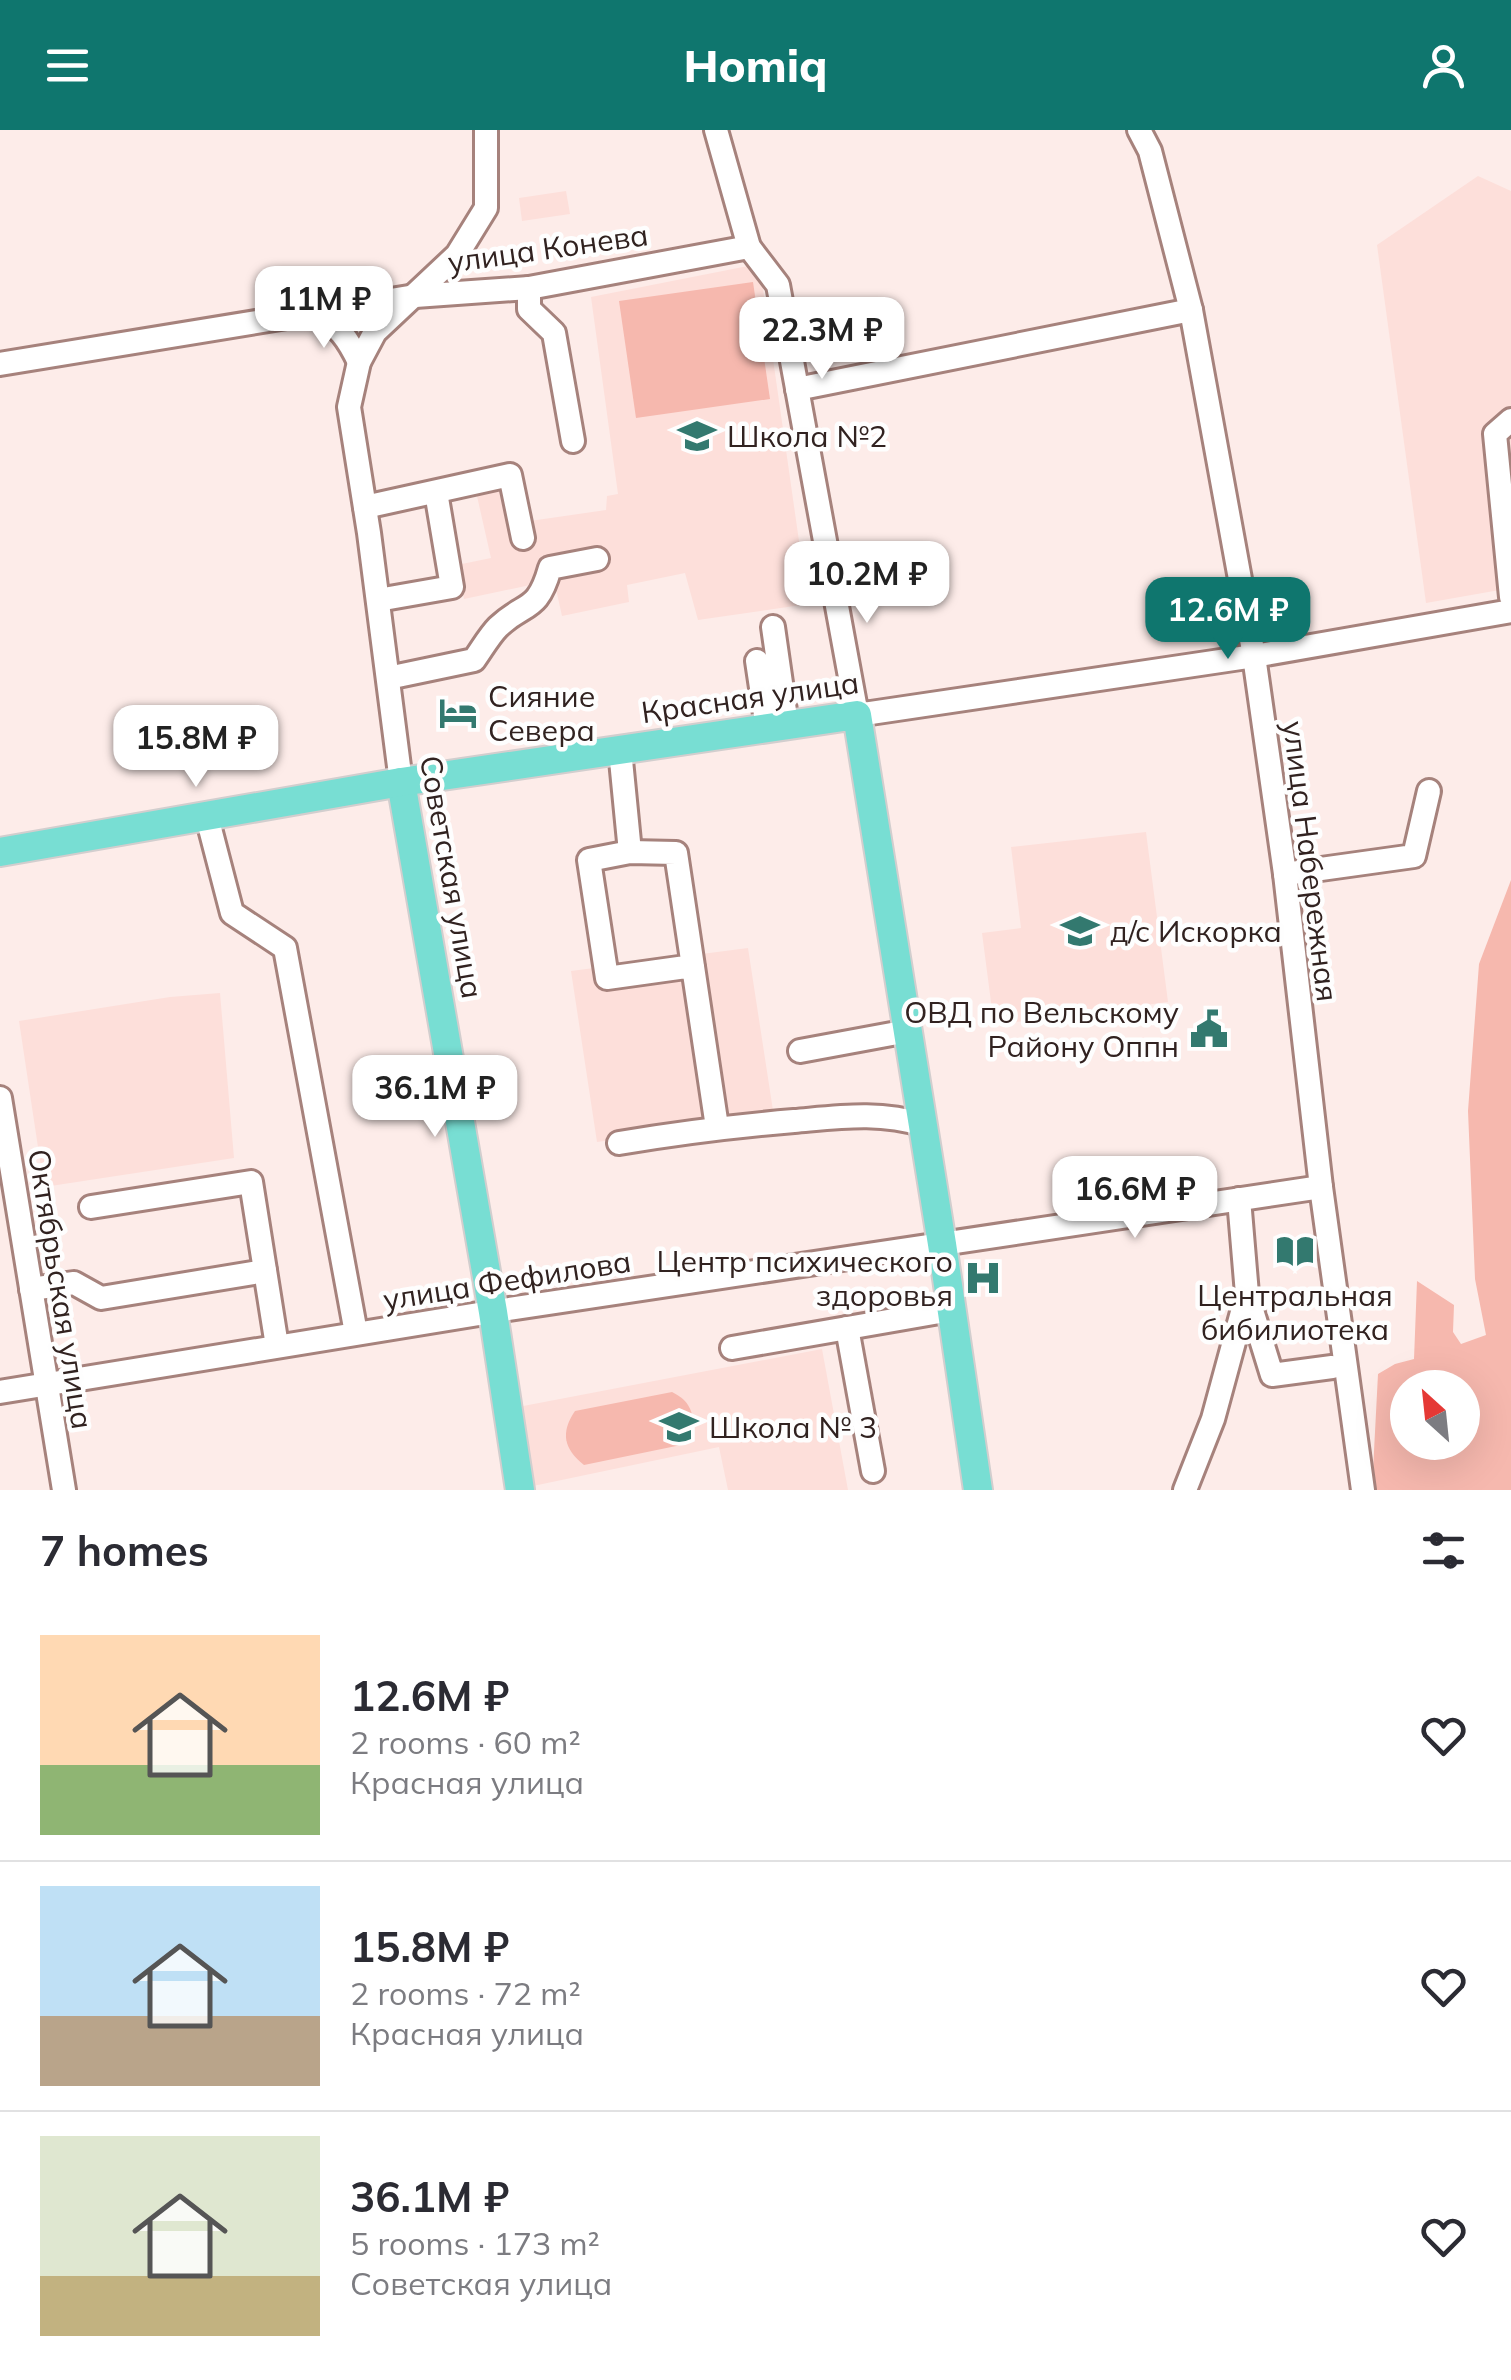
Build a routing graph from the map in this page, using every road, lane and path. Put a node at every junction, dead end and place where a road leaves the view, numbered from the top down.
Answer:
1 (486, 130) edge
2 (716, 130) edge
3 (1139, 130) edge
4 (749, 247) junction
5 (530, 288) junction
6 (415, 296) junction
7 (1191, 310) junction
8 (316, 312) junction
9 (3, 360) edge
10 (359, 362) junction
11 (796, 389) junction
12 (1511, 420) edge
13 (573, 441) dead end
14 (436, 492) junction
15 (366, 507) junction
16 (524, 538) dead end
17 (597, 559) dead end
18 (1511, 597) edge
19 (378, 600) junction
20 (1511, 611) edge
21 (773, 627) dead end
22 (1254, 656) junction
23 (757, 661) dead end
24 (388, 678) junction
25 (857, 715) junction
26 (777, 726) junction
27 (620, 750) junction
28 (401, 782) junction
29 (1429, 791) dead end
30 (207, 818) junction
31 (0, 852) edge
32 (630, 852) junction
33 (1285, 874) junction
34 (693, 966) junction
35 (908, 1031) junction
36 (800, 1051) dead end
37 (0, 1098) edge
38 (924, 1125) junction
39 (717, 1127) junction
40 (619, 1143) dead end
41 (1321, 1187) junction
42 (1239, 1199) junction
43 (91, 1207) dead end
44 (942, 1244) junction
45 (265, 1272) junction
46 (31, 1289) junction
47 (1247, 1294) junction
48 (951, 1310) junction
49 (493, 1312) junction
50 (847, 1328) junction
51 (356, 1334) junction
52 (277, 1346) junction
53 (732, 1348) dead end
54 (1332, 1367) dead end
55 (46, 1385) junction
56 (0, 1392) edge
57 (873, 1470) dead end
58 (64, 1490) edge
59 (520, 1490) edge
60 (978, 1490) edge
61 (1185, 1490) edge
62 (1363, 1490) edge

1 - 6 street, Советская улица
2 - 4 street
3 - 7 street, улица Набережная
4 - 5 street, улица Конева
4 - 11 street
5 - 6 street, улица Конева
5 - 13 street
6 - 8 street, улица Конева
6 - 10 street, Советская улица
7 - 11 street
7 - 22 street, улица Набережная
8 - 9 street, улица Конева
8 - 10 street
10 - 15 street, Советская улица
11 - 25 street
12 - 18 street
14 - 15 street
14 - 16 street
14 - 19 street
15 - 19 street, Советская улица
17 - 24 street
19 - 24 street, Советская улица
20 - 22 street, Красная улица
21 - 26 street
22 - 25 street, Красная улица
22 - 33 street, улица Набережная
23 - 26 street
24 - 28 street, Советская улица
25 - 26 main road, Красная улица
25 - 35 main road
26 - 27 main road, Красная улица
27 - 28 main road, Красная улица
27 - 32 street
28 - 30 main road, Красная улица
28 - 49 main road, Советская улица
29 - 33 street
30 - 31 main road, Красная улица
30 - 51 street
32 - 34 street
32 - 34 street
33 - 41 street, улица Набережная
34 - 39 street
35 - 36 street
35 - 38 main road
37 - 46 street, Октябрьская улица
38 - 39 street
38 - 44 main road
39 - 40 street
41 - 42 street, улица Фефилова
41 - 62 street, улица Набережная
42 - 44 street, улица Фефилова
42 - 47 street
43 - 45 street
44 - 48 main road
44 - 49 street, улица Фефилова
45 - 46 street
45 - 52 street
46 - 55 street, Октябрьская улица
47 - 54 street
47 - 61 street
48 - 50 street
48 - 60 main road
49 - 51 street, улица Фефилова
49 - 59 main road, Советская улица
50 - 53 street
50 - 57 street
51 - 52 street, улица Фефилова
52 - 55 street, улица Фефилова
55 - 56 street, улица Фефилова
55 - 58 street, Октябрьская улица

